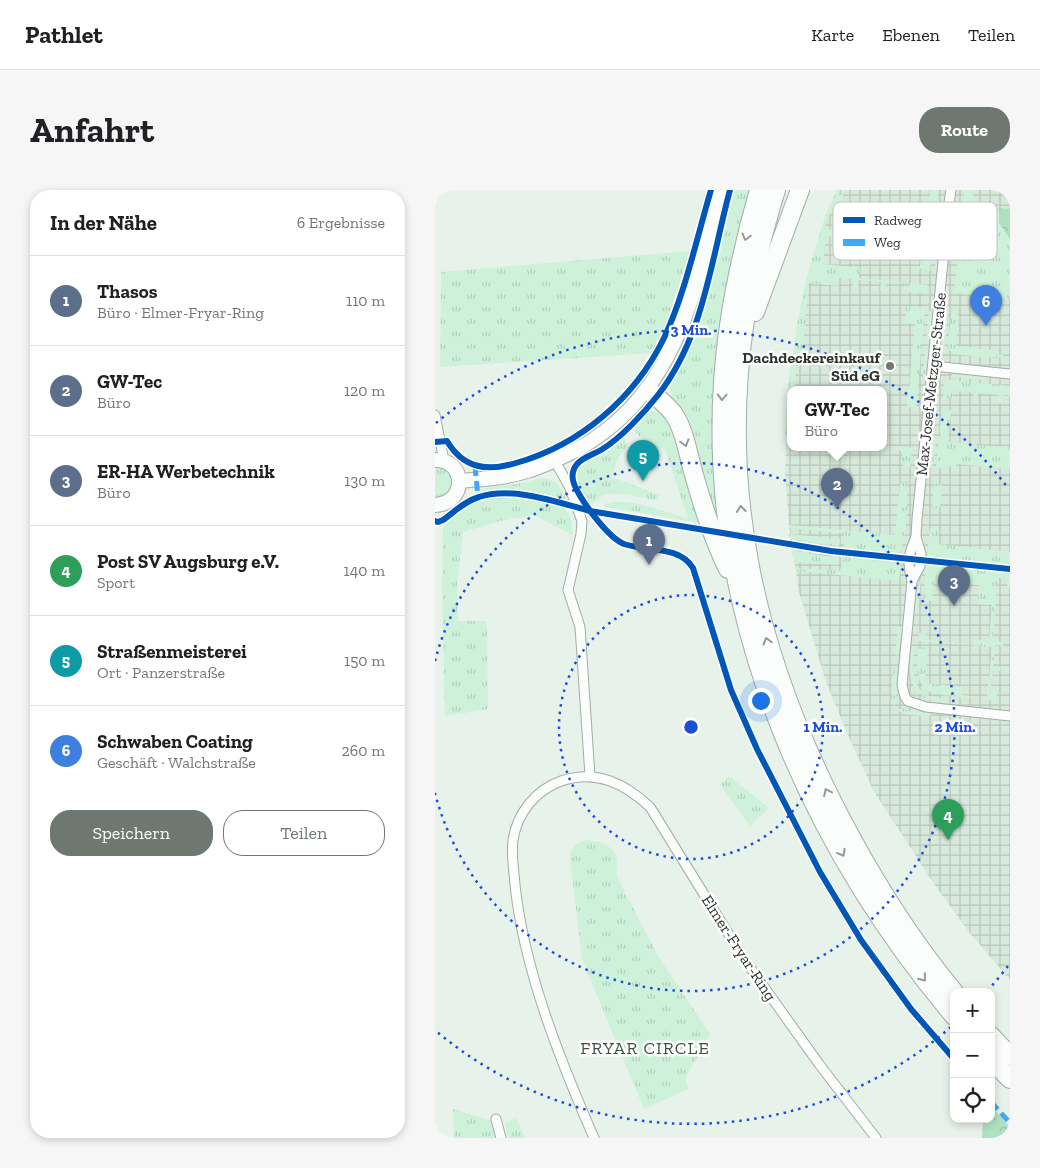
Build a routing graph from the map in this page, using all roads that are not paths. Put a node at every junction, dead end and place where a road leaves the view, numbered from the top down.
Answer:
1 (722, 190) edge
2 (759, 190) edge
3 (776, 190) edge
4 (801, 190) edge
5 (943, 260) edge
6 (741, 347) junction
7 (933, 366) junction
8 (1010, 374) edge
9 (647, 390) junction
10 (435, 415) edge
11 (440, 460) edge
12 (555, 461) junction
13 (459, 482) junction
14 (435, 505) edge
15 (728, 533) junction
16 (1010, 716) edge
17 (591, 776) junction
18 (951, 988) edge
19 (950, 1011) edge
20 (995, 1040) edge
21 (1010, 1056) edge
22 (995, 1064) edge
23 (1010, 1078) edge
24 (496, 1119) dead end
25 (501, 1138) edge
26 (594, 1138) edge
27 (876, 1138) edge

1 - 9 street
2 -> 15 highway
3 - 6 highway
4 - 6 highway
5 - 7 street, Max-Josef-Metzger-Straße
15 -> 6 highway
7 - 8 street
7 - 16 street, Max-Josef-Metzger-Straße
9 - 12 street
9 -> 15 highway
10 - 11 street
11 - 13 street
12 - 13 street
12 - 17 street
13 - 14 street
18 -> 15 highway
15 -> 19 highway
17 - 26 street, Elmer-Fryar-Ring
17 - 27 street, Elmer-Fryar-Ring
20 - 21 highway
22 - 23 highway
24 - 25 street

